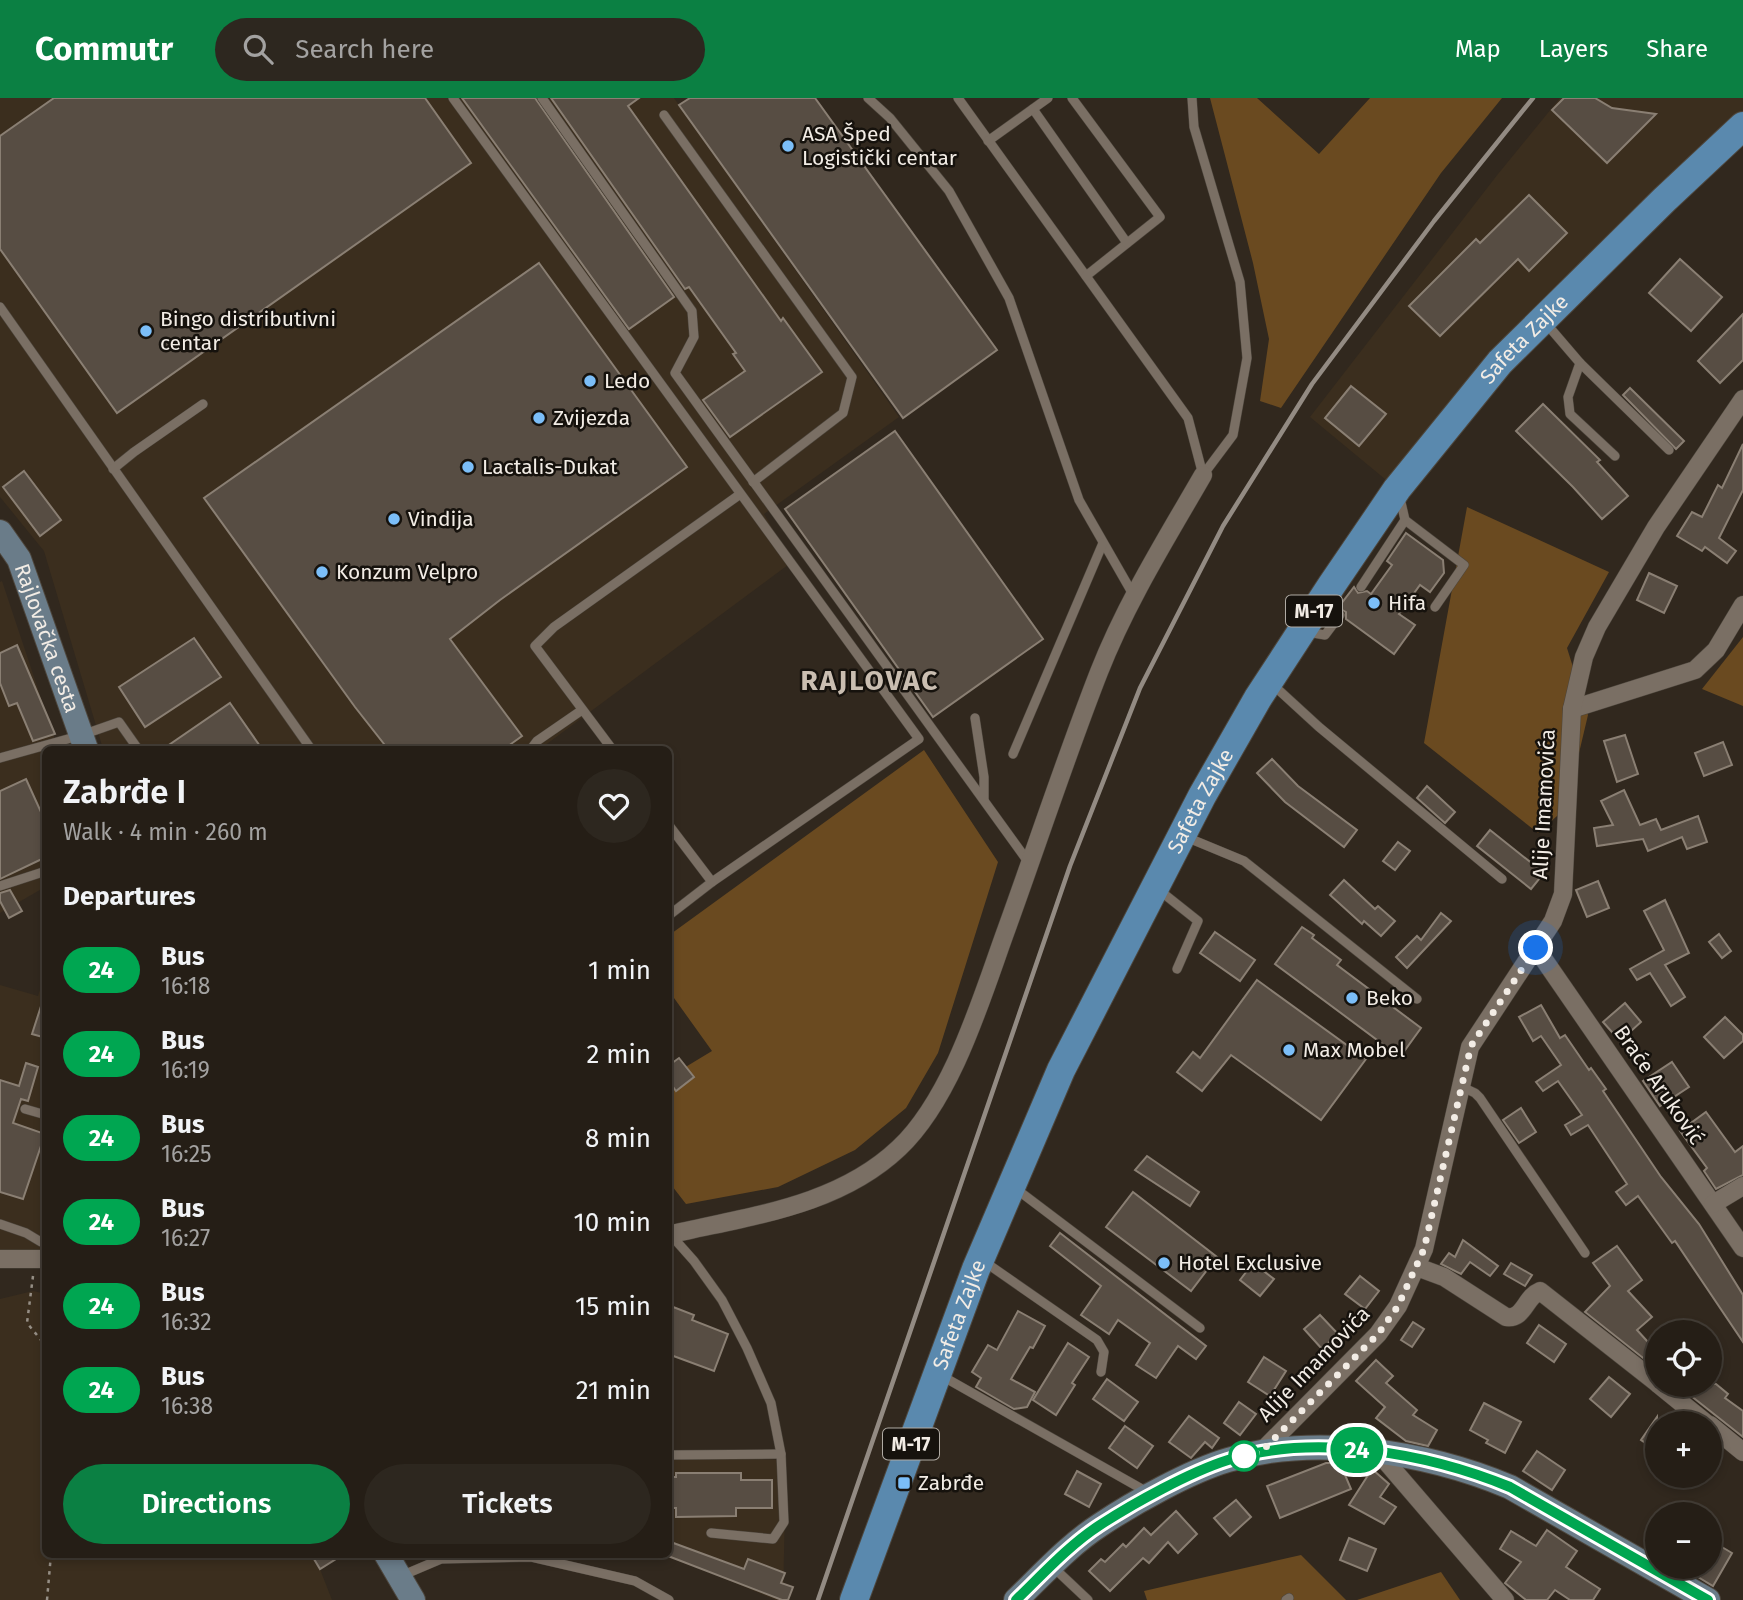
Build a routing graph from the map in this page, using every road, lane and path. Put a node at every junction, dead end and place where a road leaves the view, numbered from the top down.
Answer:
1 (453, 98) edge
2 (542, 98) edge
3 (868, 98) edge
4 (958, 98) edge
5 (1048, 98) edge
6 (1072, 98) edge
7 (1192, 98) edge
8 (1033, 109) junction
9 (664, 115) dead end
10 (1743, 126) edge
11 (988, 141) junction
12 (1127, 243) junction
13 (1086, 276) junction
14 (0, 307) edge
15 (1543, 319) junction
16 (1580, 363) junction
17 (1743, 399) edge
18 (203, 404) dead end
19 (1669, 450) dead end
20 (1615, 456) dead end
21 (113, 469) junction
22 (1203, 475) junction
23 (753, 482) junction
24 (1398, 489) junction
25 (740, 495) junction
26 (1405, 520) junction
27 (1103, 542) junction
28 (3, 543) edge
29 (1361, 587) dead end
30 (1134, 596) junction
31 (1743, 605) edge
32 (1435, 607) dead end
33 (1340, 615) dead end
34 (1302, 631) junction
35 (1269, 681) junction
36 (1572, 709) junction
37 (582, 710) junction
38 (975, 718) dead end
39 (84, 742) edge
40 (63, 746) edge
41 (136, 746) edge
42 (309, 746) edge
43 (533, 746) edge
44 (610, 746) edge
45 (42, 750) edge
46 (1013, 754) dead end
47 (0, 758) edge
48 (984, 801) junction
49 (672, 829) edge
50 (1181, 835) junction
51 (1030, 864) junction
52 (42, 872) edge
53 (1502, 879) dead end
54 (712, 882) junction
55 (0, 886) edge
56 (1155, 887) junction
57 (672, 913) edge
58 (1536, 948) junction
59 (1177, 969) dead end
60 (1416, 999) dead end
61 (1460, 1086) junction
62 (25, 1109) dead end
63 (42, 1114) edge
64 (1011, 1184) junction
65 (1743, 1186) edge
66 (1713, 1204) junction
67 (0, 1224) edge
68 (672, 1234) edge
69 (672, 1238) edge
70 (42, 1248) edge
71 (1743, 1248) edge
72 (1585, 1253) dead end
73 (0, 1259) edge
74 (981, 1259) junction
75 (1417, 1267) junction
76 (1200, 1328) dead end
77 (42, 1341) edge
78 (1101, 1372) dead end
79 (937, 1373) junction
80 (1645, 1374) edge
81 (1674, 1397) edge
82 (1692, 1411) edge
83 (1722, 1435) edge
84 (1377, 1451) junction
85 (1261, 1452) junction
86 (1743, 1452) edge
87 (781, 1454) junction
88 (672, 1455) edge
89 (1153, 1496) junction
90 (711, 1533) dead end
91 (51, 1558) edge
92 (388, 1558) edge
93 (486, 1558) edge
94 (535, 1558) edge
95 (1052, 1565) junction
96 (399, 1577) junction
97 (47, 1600) edge
98 (413, 1600) edge
99 (669, 1600) edge
100 (854, 1600) edge
101 (1016, 1600) edge
102 (1087, 1600) edge
103 (1505, 1600) edge
104 (1708, 1600) edge

1 - 25 lane
2 - 23 lane
3 - 27 lane
4 - 11 lane
5 - 8 lane
6 - 12 lane
7 - 22 lane
8 - 11 lane
8 - 12 lane
9 - 23 lane
10 - 15 main road, Safeta Zajke / M-17
11 - 13 lane
12 - 13 lane
13 - 22 lane
14 - 21 lane
15 - 16 lane
15 - 24 main road, Safeta Zajke / M-17
16 - 19 lane
16 - 20 lane
17 - 36 street, Alije Imamovića
18 - 21 lane
21 - 42 lane
22 - 30 street
23 - 48 lane
24 - 26 lane
24 - 34 main road, Safeta Zajke / M-17
25 - 37 lane
25 - 54 lane
26 - 29 lane
26 - 32 lane
27 - 30 lane
27 - 46 lane
28 - 39 street, Rajlovačka cesta
30 - 51 street
31 - 36 street
33 - 34 lane
34 - 35 main road, Safeta Zajke / M-17
35 - 50 main road, Safeta Zajke / M-17
35 - 53 lane
36 - 58 street, Alije Imamovića
37 - 43 lane
37 - 44 lane
38 - 48 lane
39 - 40 lane
39 - 41 lane
45 - 47 lane
48 - 51 lane
49 - 54 lane
50 - 56 main road, Safeta Zajke / M-17
50 - 60 lane
51 - 68 street
52 - 55 lane
54 - 57 lane
56 - 59 lane
56 - 64 main road, Safeta Zajke / M-17
58 - 61 street, Alije Imamovića
58 - 66 street, Braće Aruković
61 - 72 lane
61 - 75 street, Alije Imamovića
62 - 63 lane
64 - 74 main road, Safeta Zajke / M-17
64 - 76 lane
65 - 66 street
66 - 71 street, Braće Aruković
67 - 70 lane
69 - 87 lane
70 - 73 street
70 - 77 path
74 - 78 lane
74 - 79 main road, Safeta Zajke / M-17
75 - 80 street
75 - 85 street, Alije Imamovića
79 - 89 lane
79 - 100 main road, Safeta Zajke / M-17
81 - 82 street
83 - 86 street
84 - 85 street
84 - 103 street
84 - 104 street
85 - 89 street
87 - 88 lane
87 - 90 lane
89 - 95 street
91 - 97 path
92 - 96 street
93 - 96 lane
94 - 99 lane
95 - 101 street
95 - 102 lane
96 - 98 street

